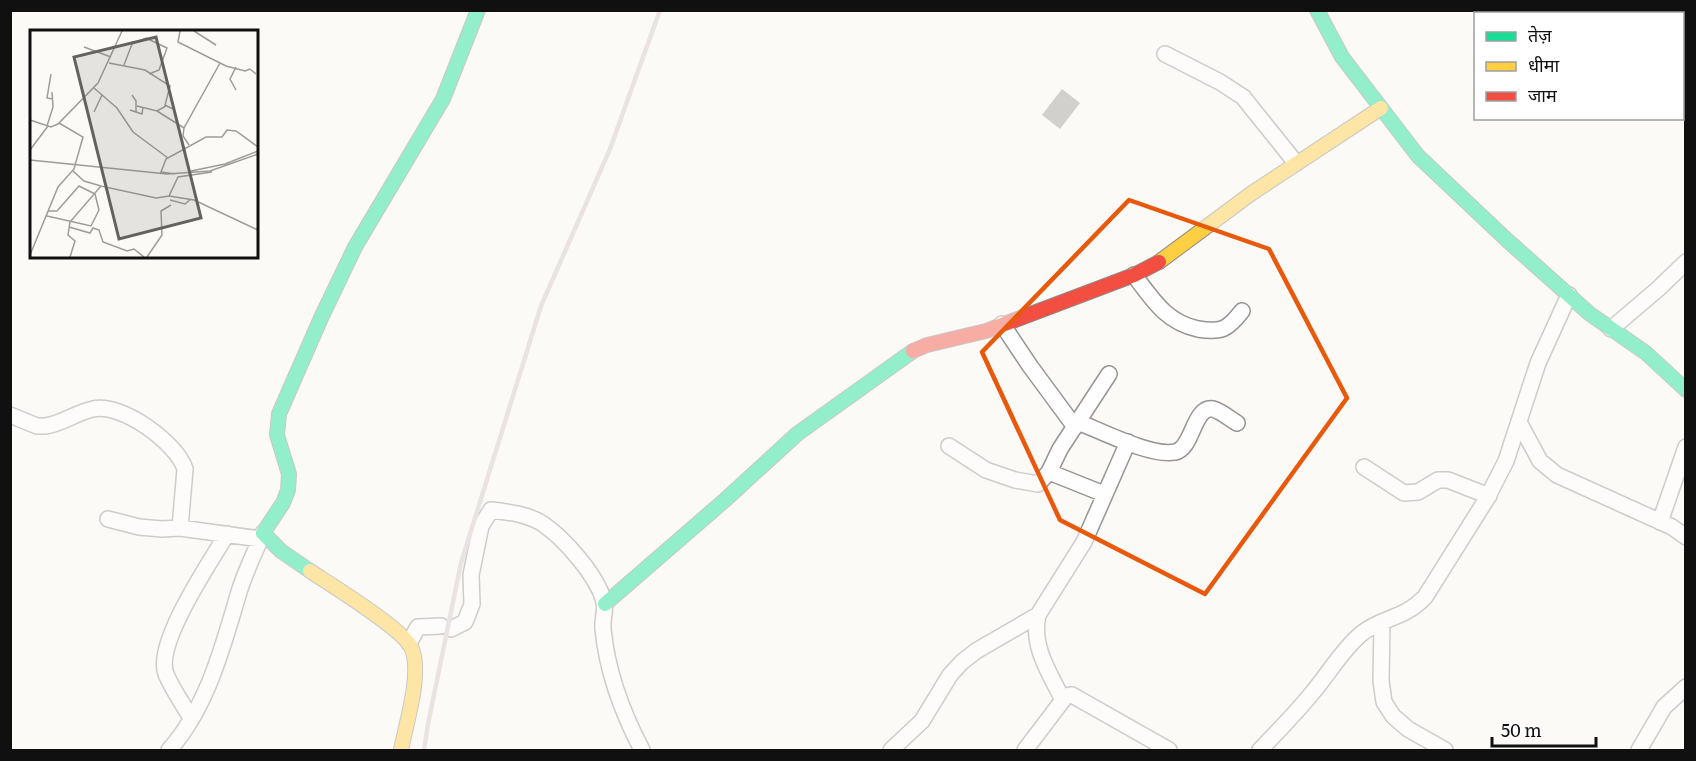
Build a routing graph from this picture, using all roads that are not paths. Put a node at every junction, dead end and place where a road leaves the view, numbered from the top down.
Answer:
1 (478, 10) edge
2 (1317, 10) edge
3 (1165, 54) dead end
4 (1381, 108) junction
5 (1296, 163) junction
6 (1686, 262) edge
7 (1134, 275) junction
8 (1569, 295) junction
9 (1242, 311) dead end
10 (1002, 324) junction
11 (1611, 329) junction
12 (1646, 353) junction
13 (1686, 371) edge
14 (1109, 374) dead end
15 (1686, 390) edge
16 (10, 415) edge
17 (1519, 422) junction
18 (1237, 423) dead end
19 (1076, 424) junction
20 (1128, 442) junction
21 (949, 446) dead end
22 (1686, 447) edge
23 (1364, 467) dead end
24 (1049, 472) junction
25 (1104, 494) junction
26 (1488, 496) junction
27 (108, 519) dead end
28 (1660, 522) junction
29 (180, 528) junction
30 (227, 534) junction
31 (262, 536) junction
32 (1686, 537) edge
33 (605, 604) junction
34 (1038, 615) junction
35 (1382, 623) junction
36 (409, 643) junction
37 (1686, 687) edge
38 (1063, 700) junction
39 (191, 718) junction
40 (169, 750) edge
41 (401, 750) edge
42 (642, 750) edge
43 (891, 750) edge
44 (1025, 750) edge
45 (1169, 750) edge
46 (1260, 750) edge
47 (1445, 750) edge
48 (1639, 750) edge

1 - 31 main road
2 - 4 main road
3 - 5 street
4 - 5 main road
4 - 8 main road
5 - 7 main road
6 - 11 street
7 - 9 street
7 - 10 main road
8 - 11 main road
8 - 17 street
10 - 19 street
10 - 33 main road
11 - 12 main road
12 - 13 main road
12 - 15 main road
14 - 19 street
16 - 29 street
17 - 26 street
17 - 28 street
18 - 20 street
19 - 20 street
19 - 24 street
20 - 25 street
21 - 24 street
22 - 28 street
23 - 26 street
24 - 25 street
25 - 34 street
26 - 35 street
27 - 29 street
28 - 32 street
29 - 30 street
30 - 31 street
30 - 39 street
31 - 36 main road
31 - 39 street
33 - 36 street
33 - 42 street
34 - 38 street
34 - 43 street
35 - 46 street
35 - 47 street
36 - 41 main road
37 - 48 street
38 - 44 street
38 - 45 street
39 - 40 street

